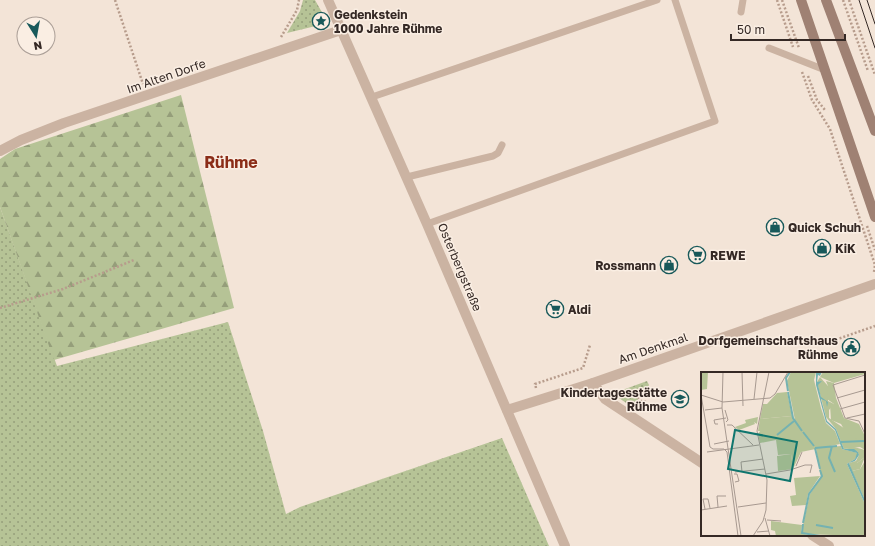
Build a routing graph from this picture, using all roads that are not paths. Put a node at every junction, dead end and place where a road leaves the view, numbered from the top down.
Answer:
1 (328, 0) edge
2 (657, 0) edge
3 (675, 0) edge
4 (743, 0) edge
5 (801, 0) edge
6 (826, 0) edge
7 (741, 12) dead end
8 (342, 30) junction
9 (769, 48) dead end
10 (825, 70) junction
11 (372, 97) junction
12 (875, 131) edge
13 (502, 145) dead end
14 (0, 151) edge
15 (407, 177) junction
16 (875, 217) edge
17 (427, 224) junction
18 (875, 284) edge
19 (593, 383) junction
20 (507, 410) junction
21 (701, 462) edge
22 (814, 536) edge
23 (565, 546) edge
24 (829, 546) edge

1 - 8 street, Osterbergstraße
2 - 11 lane
3 - 17 lane
4 - 7 lane
5 - 10 main road
6 - 12 main road
8 - 11 street, Osterbergstraße
8 - 14 street, Im Alten Dorfe
9 - 10 lane
10 - 16 main road
11 - 15 street, Osterbergstraße
13 - 15 lane
15 - 17 street, Osterbergstraße
17 - 20 street, Osterbergstraße
18 - 19 street, Am Denkmal
19 - 20 street, Am Denkmal
19 - 21 street
20 - 23 street, Osterbergstraße
22 - 24 street

